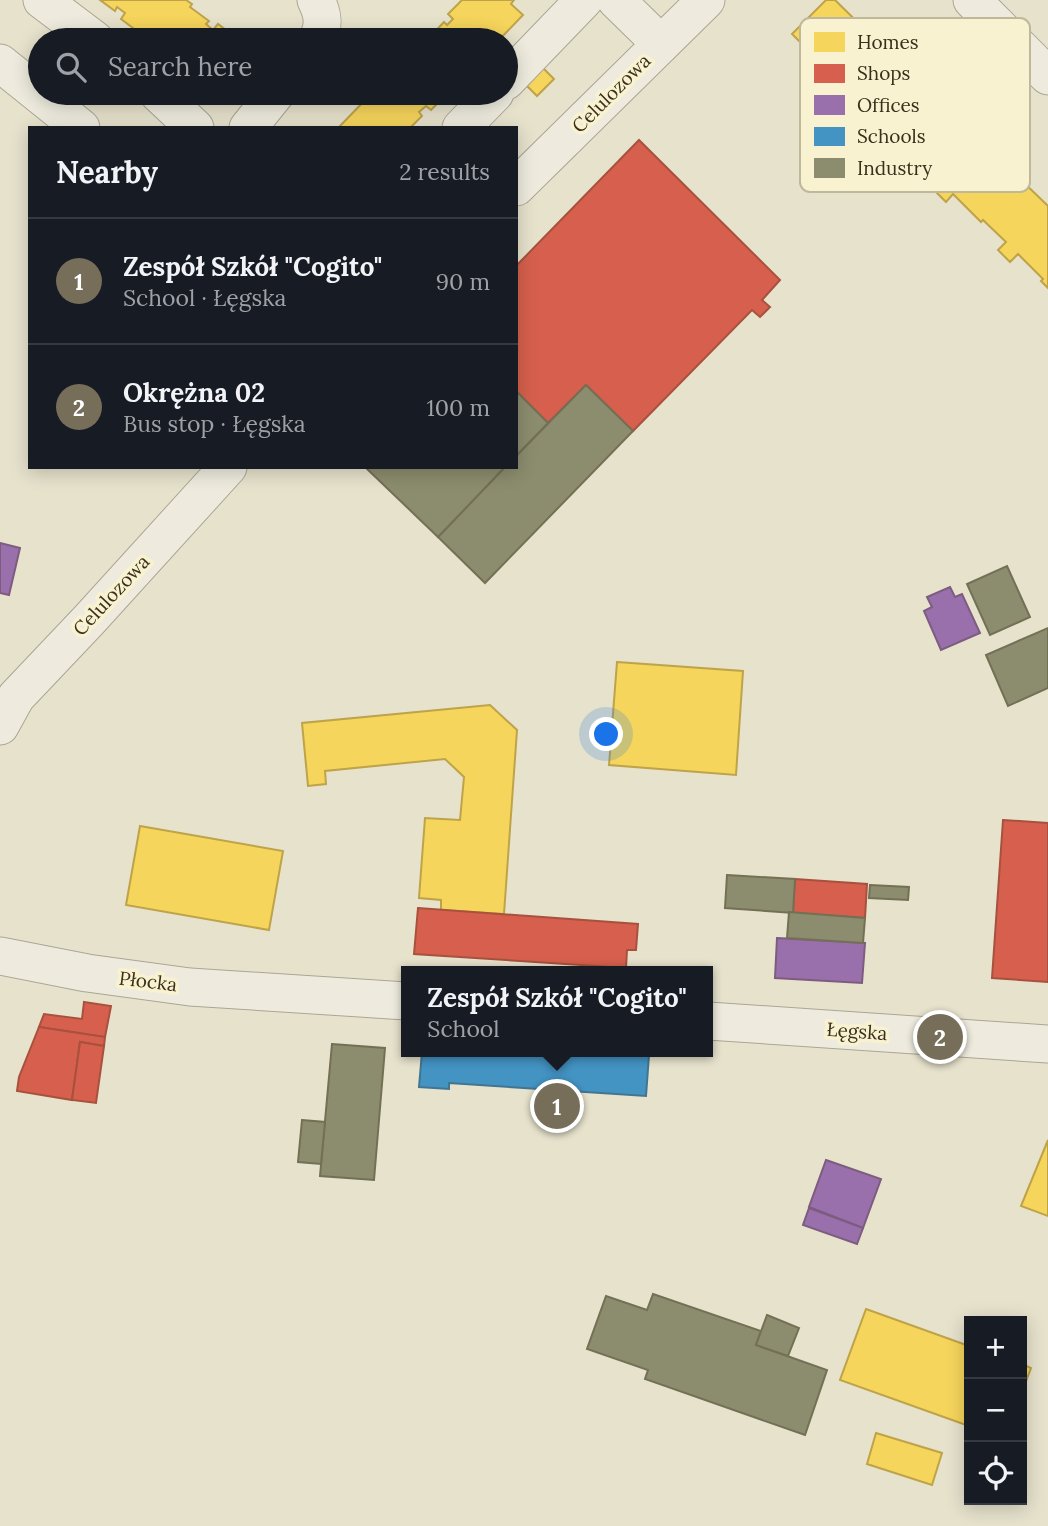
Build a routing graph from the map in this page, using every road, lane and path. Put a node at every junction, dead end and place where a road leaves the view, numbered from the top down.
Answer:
1 (42, 0) edge
2 (316, 0) edge
3 (584, 0) edge
4 (616, 0) edge
5 (706, 0) edge
6 (972, 0) edge
7 (990, 18) edge
8 (79, 28) edge
9 (322, 28) edge
10 (661, 44) junction
11 (1030, 58) edge
12 (0, 63) edge
13 (518, 69) edge
14 (1048, 76) edge
15 (28, 85) edge
16 (52, 105) edge
17 (171, 105) edge
18 (266, 105) edge
19 (483, 105) edge
20 (79, 126) edge
21 (193, 126) edge
22 (250, 126) edge
23 (463, 126) edge
24 (518, 185) edge
25 (226, 469) edge
26 (0, 726) edge
27 (0, 956) edge
28 (401, 1001) edge
29 (713, 1021) edge
30 (1048, 1044) edge

1 - 8 street
2 - 9 street
3 - 13 street
4 - 10 street
5 - 10 street, Celulozowa
6 - 7 street
10 - 24 street, Celulozowa
11 - 14 street
12 - 15 street
16 - 20 street
17 - 21 street
18 - 22 street
19 - 23 street
25 - 26 street, Celulozowa
27 - 28 street, Płocka
29 - 30 street, Łęgska

